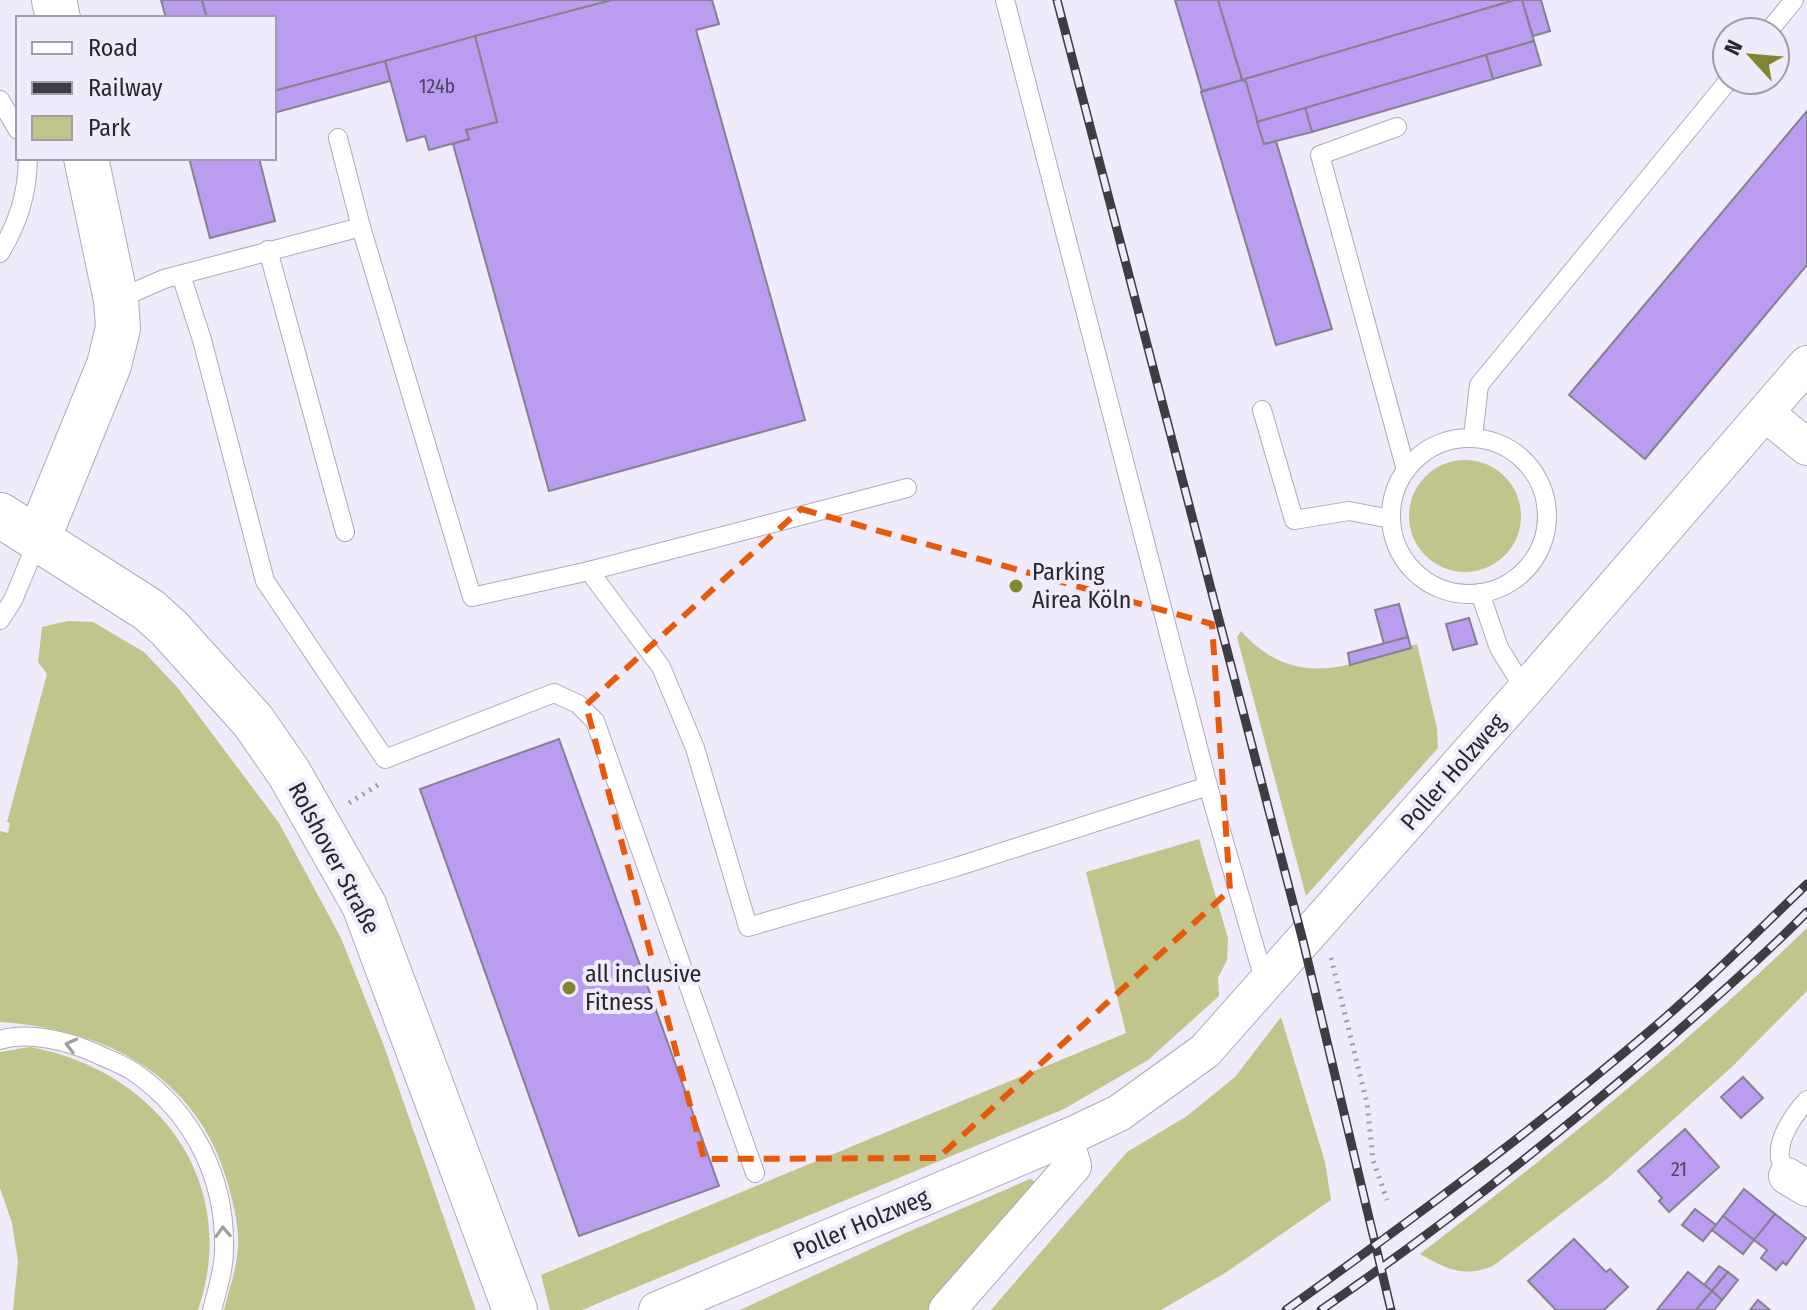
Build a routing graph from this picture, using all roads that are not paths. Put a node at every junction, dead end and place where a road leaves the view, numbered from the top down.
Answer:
1 (1005, 0) edge
2 (1794, 0) edge
3 (1781, 16) edge
4 (1716, 96) edge
5 (0, 100) edge
6 (16, 127) edge
7 (1397, 127) dead end
8 (338, 138) dead end
9 (28, 160) edge
10 (86, 160) edge
11 (361, 227) junction
12 (268, 250) junction
13 (0, 253) edge
14 (181, 275) junction
15 (116, 300) junction
16 (1807, 364) edge
17 (1262, 410) dead end
18 (1765, 413) junction
19 (1473, 437) junction
20 (1807, 447) edge
21 (1406, 470) junction
22 (907, 488) dead end
23 (0, 515) edge
24 (1391, 519) junction
25 (345, 532) dead end
26 (38, 539) junction
27 (589, 571) junction
28 (1480, 593) junction
29 (0, 620) edge
30 (1525, 690) junction
31 (1208, 786) junction
32 (1265, 983) junction
33 (0, 1040) edge
34 (1807, 1100) edge
35 (1065, 1138) junction
36 (755, 1173) dead end
37 (1797, 1182) edge
38 (212, 1310) edge
39 (515, 1310) edge
40 (657, 1310) edge
41 (947, 1310) edge

1 - 31 lane
2 - 3 lane
4 - 19 lane
5 - 6 lane
7 - 21 lane
8 - 11 lane
9 - 13 lane
10 - 15 street
11 - 12 lane
11 - 27 lane
12 - 14 lane
12 - 25 lane
14 - 15 lane
14 - 36 lane
15 - 26 street
16 - 18 street, Poller Holzweg
17 - 24 lane
18 - 20 street
18 - 30 street, Poller Holzweg
19 - 21 lane
19 - 28 lane
21 - 24 lane
22 - 27 lane
23 - 26 street, Rolshover Straße
24 - 28 lane
26 - 29 lane
26 - 39 street, Rolshover Straße
27 - 31 lane
28 - 30 lane
30 - 32 street, Poller Holzweg
31 - 32 lane
32 - 35 street, Poller Holzweg
38 -> 33 lane
34 - 37 lane
35 - 40 street, Poller Holzweg
35 - 41 street

